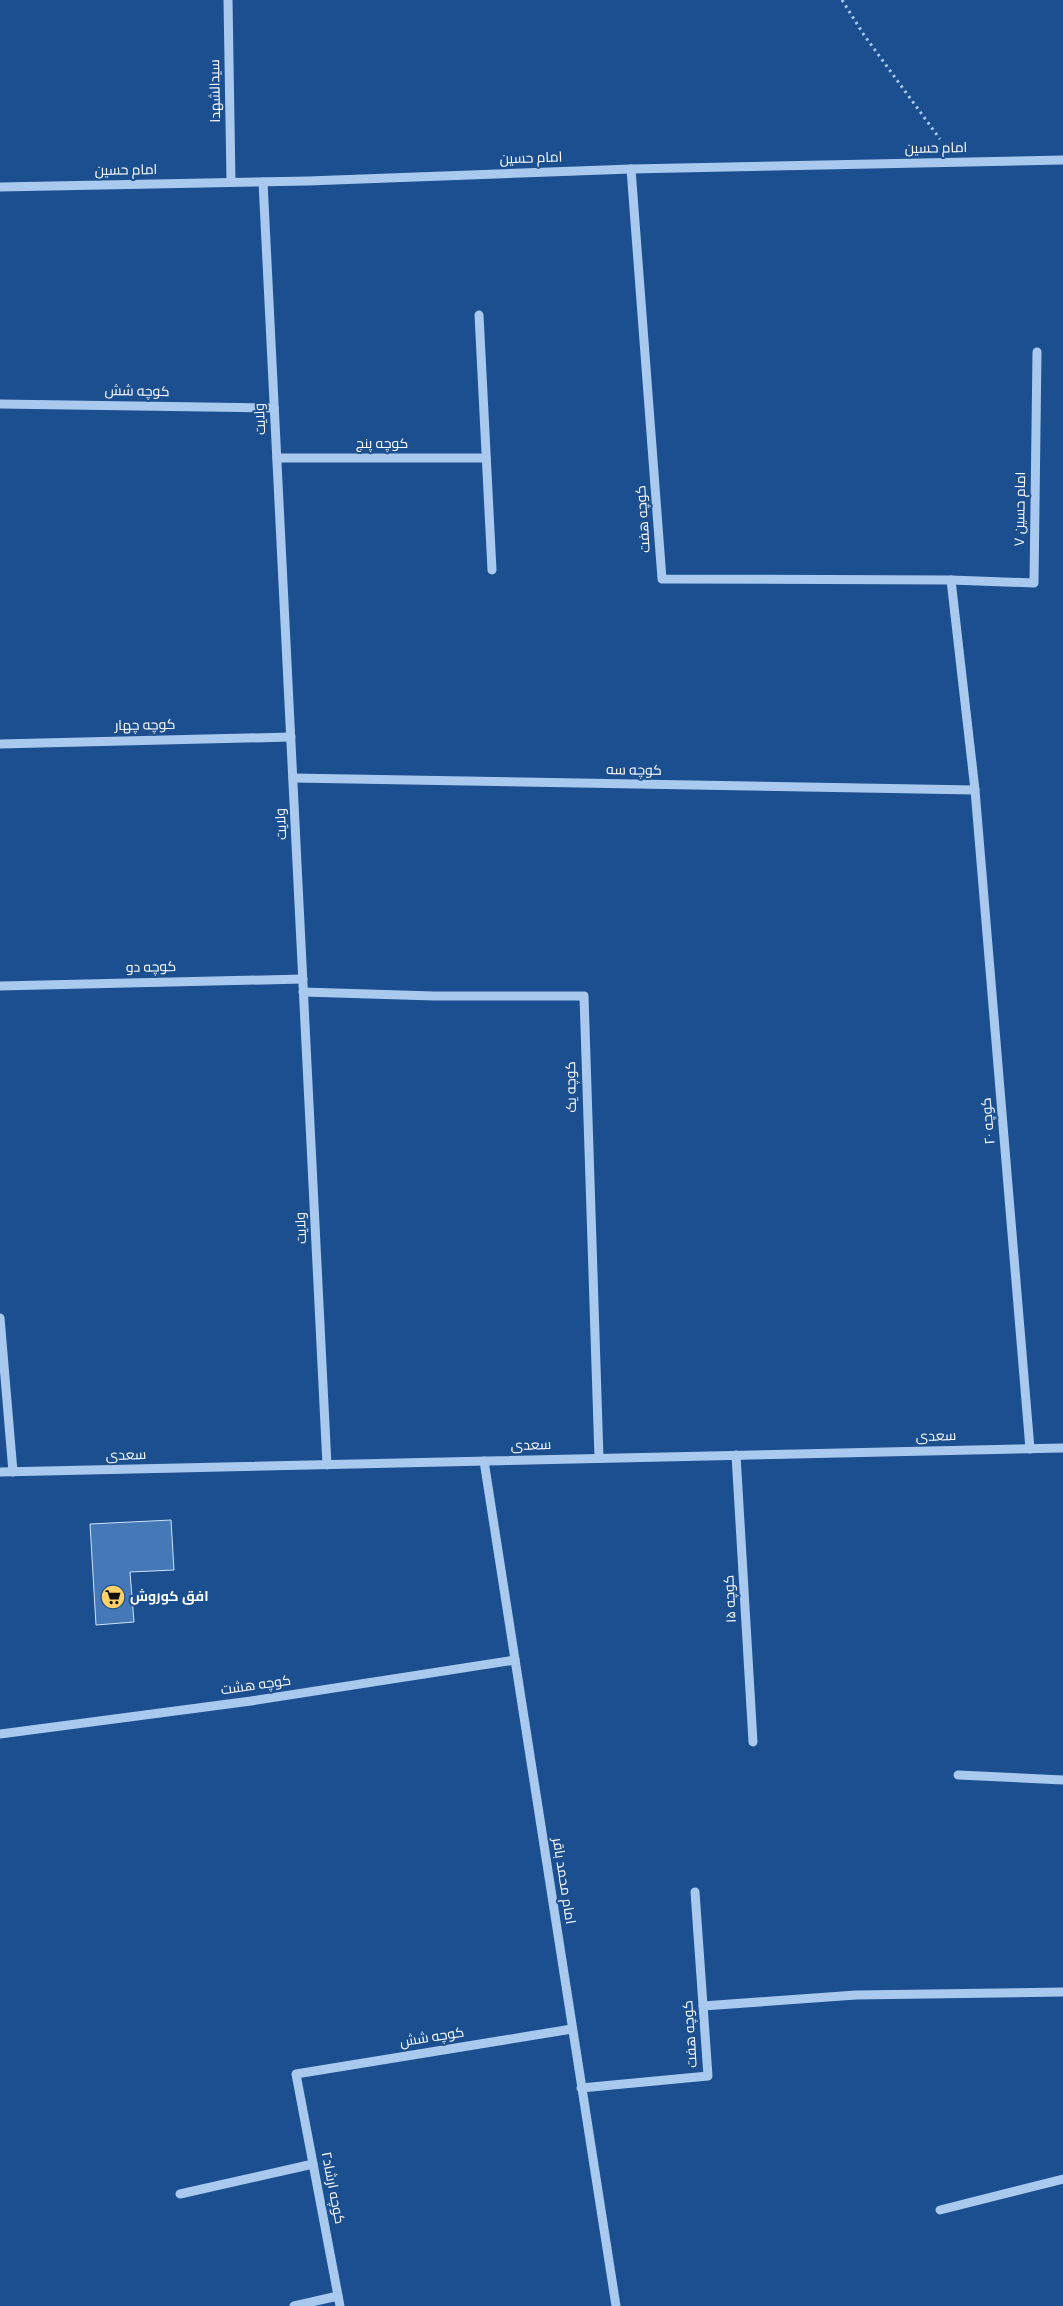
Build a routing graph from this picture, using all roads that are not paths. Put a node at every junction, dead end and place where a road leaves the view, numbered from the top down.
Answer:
1 (228, 0) edge
2 (1063, 160) edge
3 (631, 169) junction
4 (231, 182) junction
5 (263, 182) junction
6 (0, 187) edge
7 (479, 315) dead end
8 (1037, 352) dead end
9 (0, 404) edge
10 (274, 408) junction
11 (277, 458) junction
12 (486, 458) junction
13 (492, 570) dead end
14 (951, 580) junction
15 (291, 737) junction
16 (0, 744) edge
17 (293, 778) junction
18 (975, 790) junction
19 (303, 979) junction
20 (0, 986) edge
21 (303, 992) junction
22 (0, 1318) edge
23 (1063, 1448) edge
24 (1030, 1449) junction
25 (736, 1455) junction
26 (599, 1458) junction
27 (484, 1461) junction
28 (327, 1465) junction
29 (0, 1472) edge
30 (14, 1472) junction
31 (515, 1660) junction
32 (0, 1734) edge
33 (753, 1742) dead end
34 (958, 1775) dead end
35 (1063, 1780) edge
36 (695, 1892) dead end
37 (1063, 1992) edge
38 (703, 2006) junction
39 (572, 2028) junction
40 (296, 2074) joint
41 (582, 2088) junction
42 (313, 2164) junction
43 (1063, 2179) edge
44 (180, 2194) dead end
45 (940, 2210) dead end
46 (338, 2296) junction
47 (294, 2306) edge
48 (340, 2306) edge
49 (616, 2306) edge

1 - 4 street, سیدالشهدا
2 - 3 street, امام حسین
3 - 5 street, امام حسین
3 - 14 street, کوچه هفت
4 - 5 street, امام حسین
4 - 6 street, امام حسین
5 - 10 street, ولایت
7 - 12 street
8 - 14 street, امام حسین ۷
9 - 10 street, کوچه شش
10 - 11 street, ولایت
11 - 12 street, کوچه پنج
11 - 15 street, ولایت
12 - 13 street
14 - 18 street, کوچه ۲۰
15 - 16 street, کوچه چهار
15 - 17 street, ولایت
17 - 18 street, کوچه سه
17 - 19 street, ولایت
18 - 24 street, کوچه ۲۰
19 - 20 street, کوچه دو
19 - 21 street, ولایت
21 - 26 street, کوچه یک
21 - 28 street, ولایت
22 - 30 street
23 - 24 street, سعدی
24 - 25 street, سعدی
25 - 26 street, سعدی
25 - 33 street, کوچه ۱۵
26 - 27 street, سعدی
27 - 28 street, سعدی
27 - 31 street, امام محمد باقر
28 - 30 street, سعدی
29 - 30 street, سعدی
31 - 32 street, کوچه هشت
31 - 39 street, امام محمد باقر
34 - 35 street
36 - 38 street, کوچه هفت
37 - 38 street
38 - 41 street, کوچه هفت
39 - 40 street, کوچه شش
39 - 41 street, امام محمد باقر
40 - 42 street, کوچه ارشاد۲
41 - 49 street, امام محمد باقر
42 - 44 street
42 - 46 street, کوچه ارشاد۲
43 - 45 street
46 - 47 street
46 - 48 street, کوچه ارشاد۲

